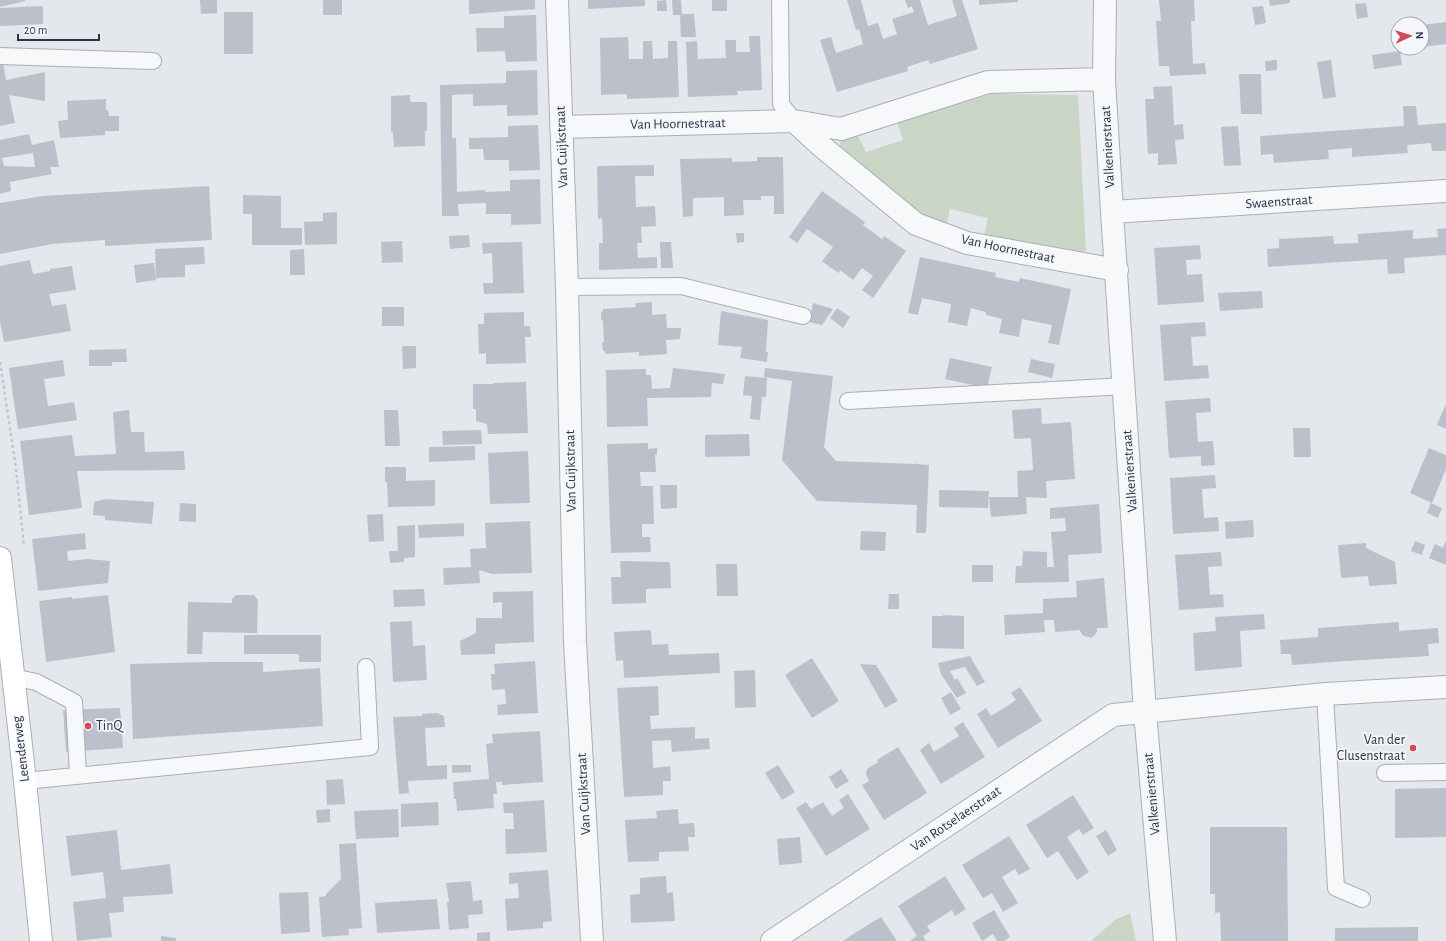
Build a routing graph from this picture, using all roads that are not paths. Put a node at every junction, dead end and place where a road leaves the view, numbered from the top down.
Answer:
1 (556, 0) edge
2 (780, 0) edge
3 (1105, 0) edge
4 (0, 56) edge
5 (153, 61) dead end
6 (1104, 79) junction
7 (794, 121) junction
8 (561, 127) junction
9 (1446, 192) edge
10 (1112, 212) junction
11 (1117, 270) junction
12 (567, 287) junction
13 (803, 316) dead end
14 (1124, 386) junction
15 (848, 401) dead end
16 (0, 558) edge
17 (2, 591) edge
18 (366, 667) dead end
19 (6, 678) edge
20 (1446, 687) edge
21 (1325, 694) junction
22 (1145, 712) junction
23 (1446, 772) edge
24 (1385, 774) dead end
25 (78, 775) junction
26 (25, 780) junction
27 (1362, 899) dead end
28 (41, 941) edge
29 (592, 941) edge
30 (772, 941) edge
31 (1165, 941) edge

1 - 8 street, Van Cuijkstraat
2 - 7 lane
3 - 6 street, Valkenierstraat
4 - 5 lane
6 - 7 street, Van Hoornestraat
6 - 10 street, Valkenierstraat
7 - 8 street, Van Hoornestraat
7 - 11 street, Van Hoornestraat
8 - 12 street, Van Cuijkstraat
9 - 10 street, Swaenstraat
10 - 11 street, Valkenierstraat
11 - 14 street, Valkenierstraat
12 - 13 lane
12 - 29 street, Van Cuijkstraat
14 - 15 lane
14 - 22 street, Valkenierstraat
16 - 17 street, Leenderweg
17 - 19 street, Leenderweg
18 - 25 lane
19 - 25 lane
19 - 26 street, Leenderweg
20 - 21 street
21 - 22 street
21 - 27 lane
22 - 30 street, Van Rotselaerstraat
22 - 31 street, Valkenierstraat
23 - 24 lane
25 - 26 lane
26 - 28 street, Leenderweg

